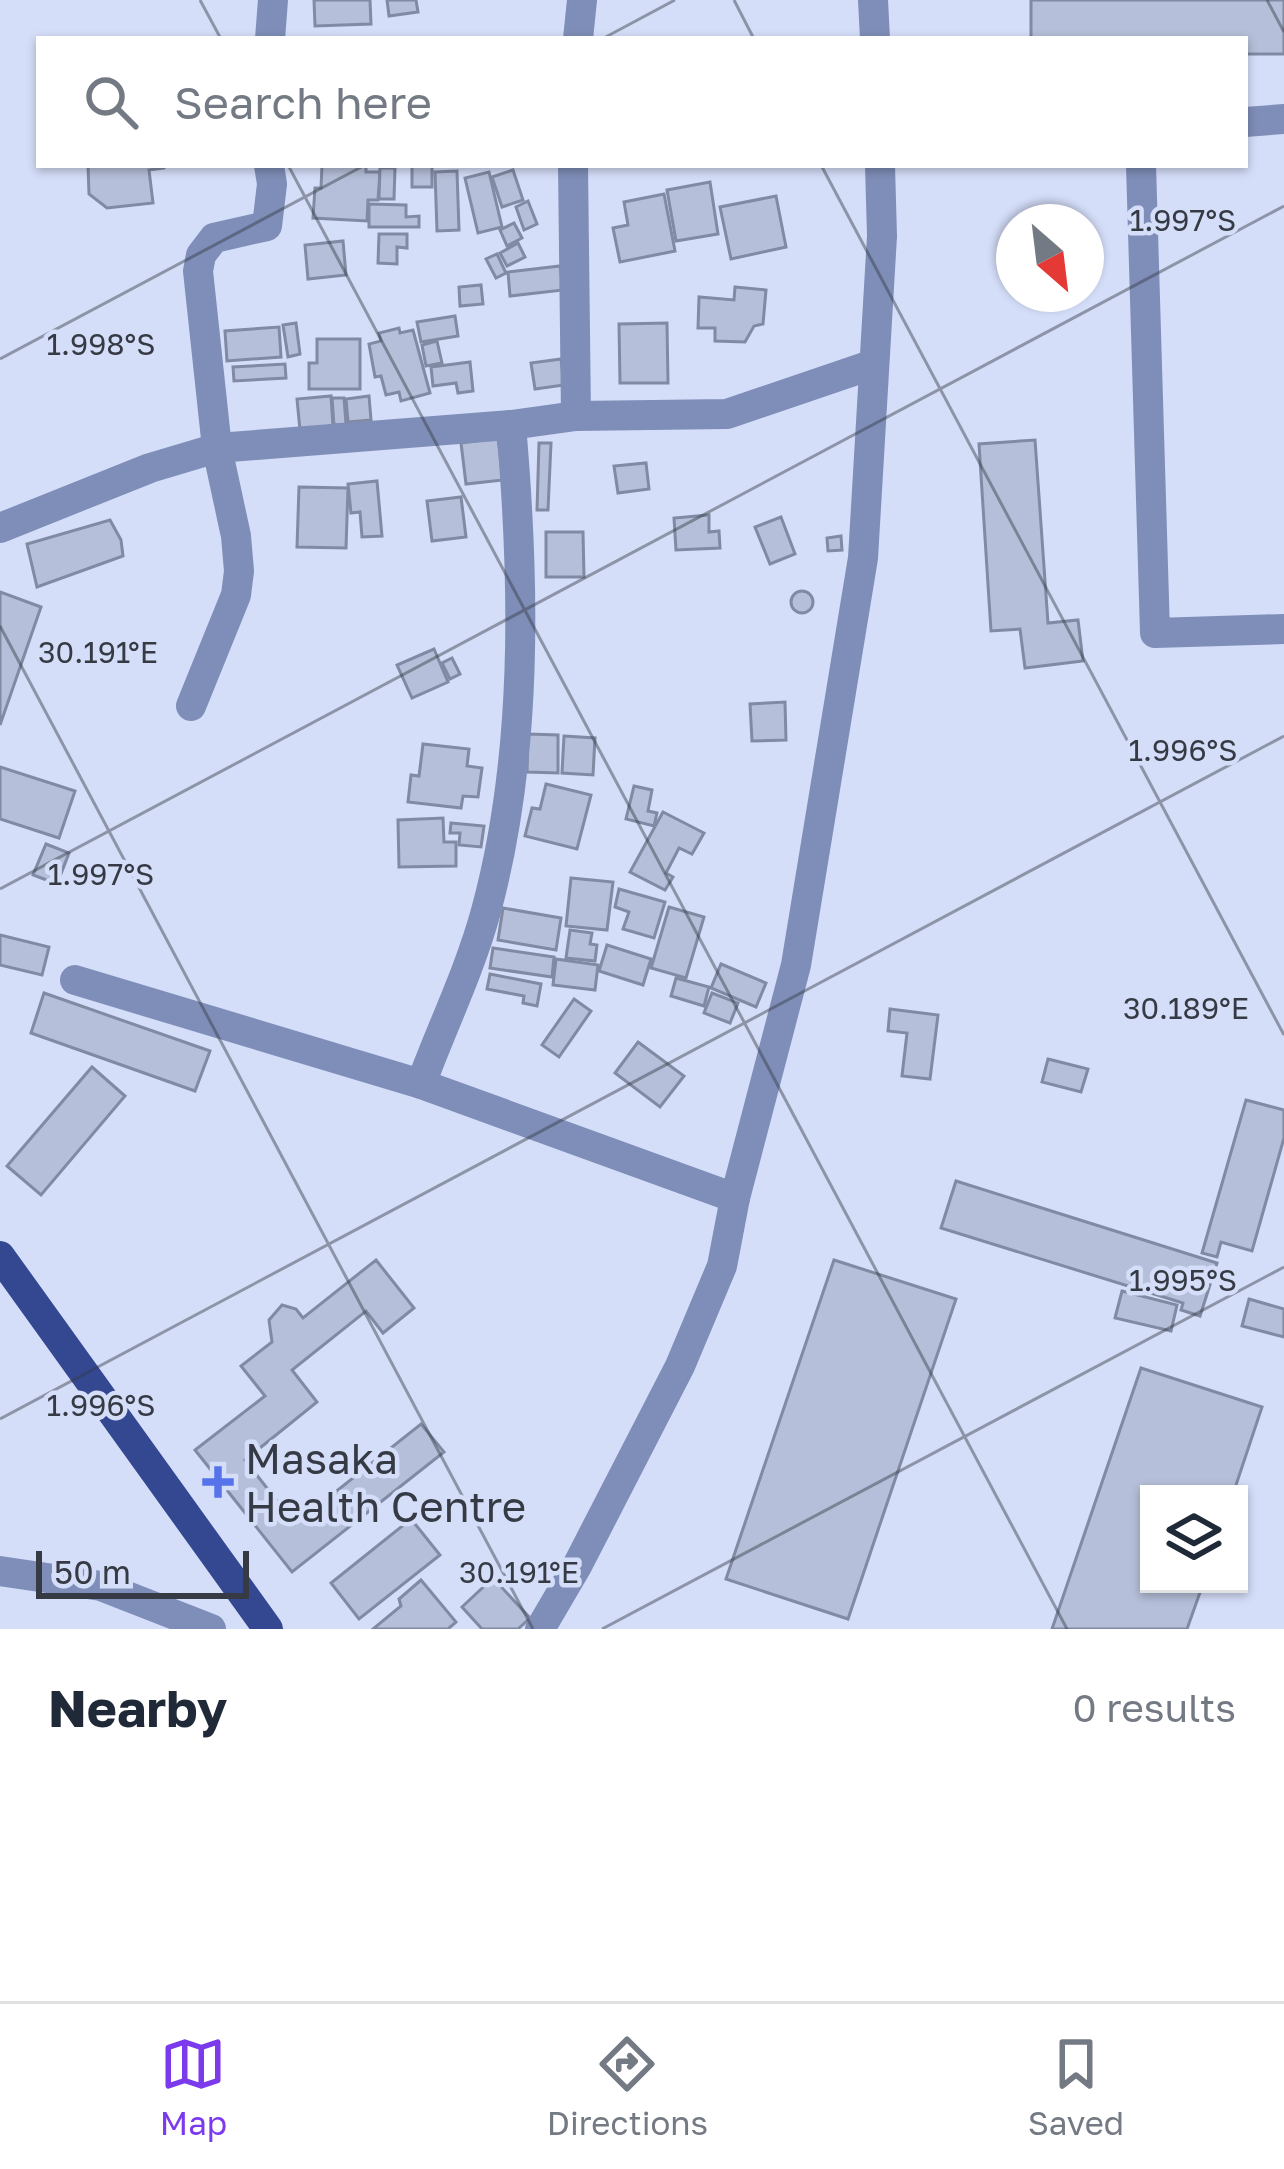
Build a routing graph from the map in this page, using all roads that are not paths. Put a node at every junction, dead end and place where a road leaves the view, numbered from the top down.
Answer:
1 (273, 0) edge
2 (582, 0) edge
3 (873, 0) edge
4 (270, 36) edge
5 (578, 36) edge
6 (875, 36) edge
7 (1283, 119) edge
8 (1248, 122) edge
9 (1284, 141) edge
10 (269, 168) edge
11 (573, 168) edge
12 (880, 168) edge
13 (1141, 168) edge
14 (874, 364) junction
15 (576, 416) junction
16 (511, 425) junction
17 (217, 448) junction
18 (0, 528) edge
19 (1284, 629) edge
20 (191, 706) dead end
21 (75, 980) dead end
22 (421, 1084) junction
23 (735, 1198) junction
24 (0, 1256) edge
25 (0, 1571) edge
26 (211, 1629) edge
27 (268, 1629) edge
28 (541, 1629) edge

1 - 4 street
2 - 5 street
3 - 6 street
7 - 8 street
7 - 9 street
10 - 17 street
11 - 15 street
12 - 14 street
13 - 19 street
14 - 15 street
14 - 23 street
15 - 16 street
16 - 17 street
16 - 22 street
17 - 18 street
17 - 20 street
21 - 22 street
22 - 23 street
23 - 28 street
24 - 27 main road
25 - 26 street

